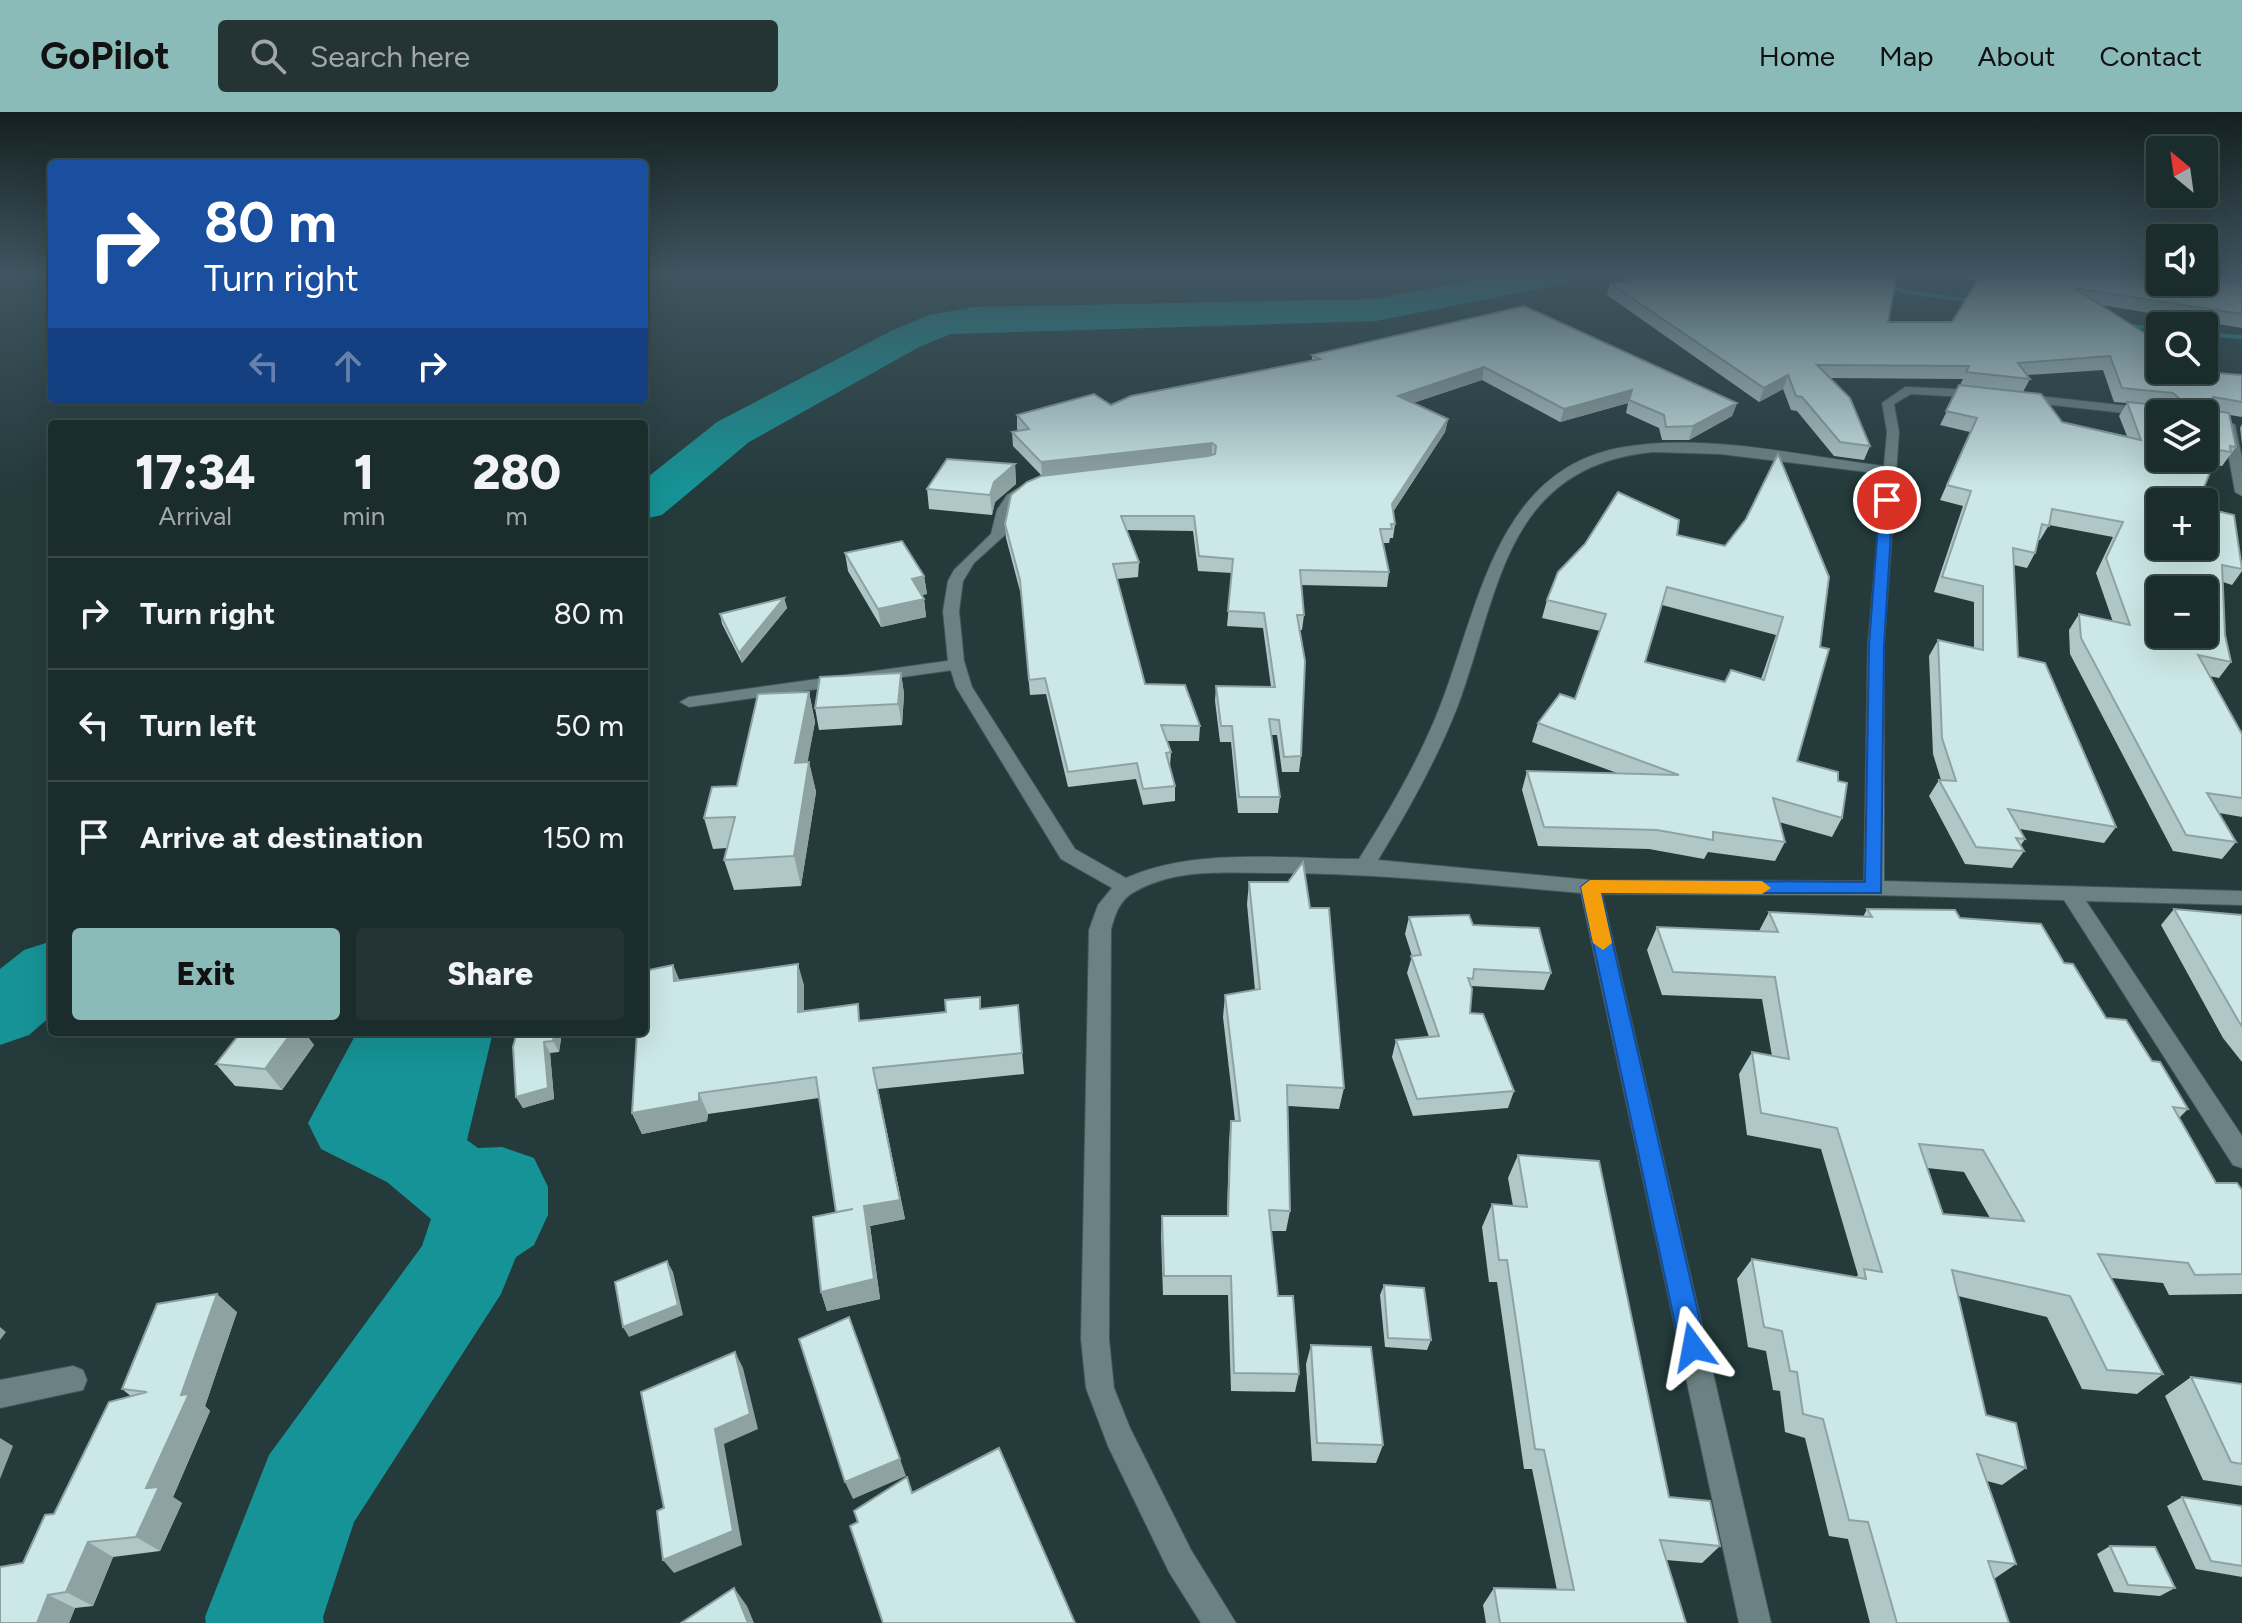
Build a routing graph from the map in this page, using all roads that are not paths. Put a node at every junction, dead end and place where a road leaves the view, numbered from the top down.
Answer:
1 (1998, 396) edge
2 (2013, 397) edge
3 (2146, 412) edge
4 (2229, 421) edge
5 (1889, 471) junction
6 (1053, 481) edge
7 (2242, 492) edge
8 (954, 665) junction
9 (689, 702) dead end
10 (1365, 866) junction
11 (1125, 887) junction
12 (1590, 887) junction
13 (1874, 888) junction
14 (2071, 895) junction
15 (2242, 898) edge
16 (2242, 1157) edge
17 (73, 1380) dead end
18 (0, 1394) edge
19 (1220, 1623) edge
20 (1755, 1623) edge

1 - 5 street
2 - 3 street
4 - 7 street
5 - 10 street
5 - 13 street
6 - 8 street
8 - 9 street
8 - 11 street
10 - 11 street
10 - 12 street
11 - 19 street
12 - 13 street
12 - 20 street
13 - 14 street
14 - 15 street
14 - 16 street
17 - 18 street

